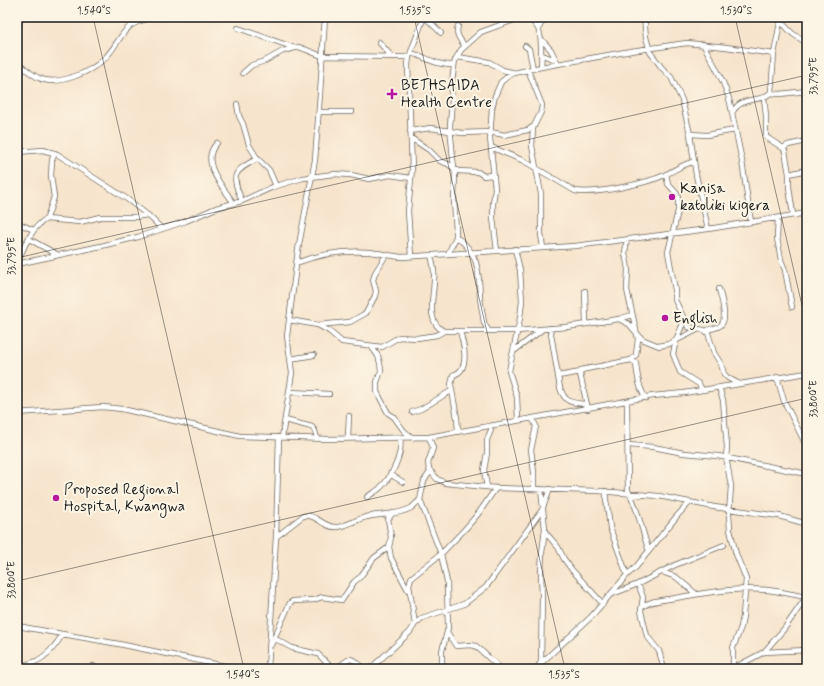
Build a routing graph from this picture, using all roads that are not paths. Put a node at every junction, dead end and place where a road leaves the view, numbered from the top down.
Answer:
1 (153, 17) edge
2 (325, 17) edge
3 (425, 17) edge
4 (522, 17) edge
5 (526, 17) edge
6 (546, 17) edge
7 (644, 17) edge
8 (19, 18) edge
9 (780, 19) edge
10 (458, 26) dead end
11 (238, 28) dead end
12 (539, 28) junction
13 (17, 29) edge
14 (441, 33) dead end
15 (542, 40) junction
16 (379, 42) dead end
17 (807, 43) edge
18 (703, 44) junction
19 (465, 46) junction
20 (525, 46) dead end
21 (295, 48) junction
22 (648, 48) junction
23 (774, 54) junction
24 (410, 55) junction
25 (322, 56) junction
26 (392, 56) junction
27 (542, 56) junction
28 (457, 57) junction
29 (17, 62) edge
30 (557, 62) junction
31 (454, 65) junction
32 (541, 67) junction
33 (531, 69) junction
34 (243, 73) dead end
35 (515, 73) junction
36 (807, 91) edge
37 (770, 93) junction
38 (764, 97) junction
39 (237, 104) dead end
40 (318, 112) junction
41 (352, 112) dead end
42 (732, 113) junction
43 (534, 126) junction
44 (735, 130) junction
45 (410, 131) junction
46 (450, 131) junction
47 (491, 132) junction
48 (690, 134) junction
49 (410, 138) junction
50 (807, 141) edge
51 (217, 143) dead end
52 (491, 148) junction
53 (783, 148) junction
54 (17, 152) edge
55 (54, 154) junction
56 (257, 159) junction
57 (693, 162) junction
58 (455, 169) junction
59 (536, 169) junction
60 (807, 170) edge
61 (666, 174) junction
62 (789, 174) junction
63 (311, 177) junction
64 (493, 177) junction
65 (411, 178) junction
66 (276, 186) junction
67 (242, 200) junction
68 (233, 202) junction
69 (807, 213) edge
70 (148, 215) junction
71 (793, 215) junction
72 (47, 218) junction
73 (778, 218) junction
74 (751, 222) junction
75 (17, 223) edge
76 (162, 229) junction
77 (708, 229) junction
78 (34, 230) junction
79 (673, 233) junction
80 (456, 237) junction
81 (29, 239) junction
82 (627, 240) junction
83 (543, 248) junction
84 (515, 249) junction
85 (497, 251) junction
86 (473, 252) junction
87 (448, 254) junction
88 (386, 255) junction
89 (431, 255) junction
90 (58, 256) junction
91 (410, 256) junction
92 (17, 263) edge
93 (296, 263) junction
94 (719, 289) dead end
95 (585, 290) dead end
96 (792, 307) dead end
97 (632, 315) junction
98 (619, 319) junction
99 (289, 320) junction
100 (684, 321) junction
101 (586, 324) junction
102 (318, 325) junction
103 (544, 328) junction
104 (550, 328) junction
105 (488, 330) junction
106 (697, 330) junction
107 (444, 331) junction
108 (460, 331) junction
109 (518, 331) junction
110 (706, 331) junction
111 (636, 332) junction
112 (676, 340) junction
113 (371, 346) junction
114 (514, 352) junction
115 (314, 355) dead end
116 (290, 359) junction
117 (631, 360) junction
118 (580, 372) junction
119 (807, 373) edge
120 (558, 376) junction
121 (778, 377) junction
122 (740, 384) junction
123 (719, 387) junction
124 (702, 390) junction
125 (451, 391) junction
126 (290, 392) junction
127 (329, 394) dead end
128 (646, 398) junction
129 (627, 402) junction
130 (586, 404) junction
131 (588, 409) junction
132 (412, 412) dead end
133 (17, 413) edge
134 (349, 416) dead end
135 (532, 418) junction
136 (285, 420) junction
137 (518, 420) junction
138 (491, 430) dead end
139 (458, 431) junction
140 (280, 437) junction
141 (430, 437) junction
142 (317, 438) junction
143 (348, 438) junction
144 (400, 438) junction
145 (413, 438) junction
146 (628, 445) junction
147 (807, 447) edge
148 (726, 457) junction
149 (430, 472) junction
150 (390, 474) junction
151 (807, 474) edge
152 (403, 482) dead end
153 (487, 487) junction
154 (496, 488) junction
155 (534, 489) junction
156 (541, 489) junction
157 (550, 489) junction
158 (606, 491) junction
159 (628, 492) junction
160 (367, 497) dead end
161 (420, 500) junction
162 (690, 502) junction
163 (543, 507) junction
164 (730, 509) junction
165 (388, 516) junction
166 (807, 524) edge
167 (545, 532) junction
168 (276, 537) junction
169 (724, 545) dead end
170 (389, 547) junction
171 (649, 551) junction
172 (441, 554) junction
173 (662, 572) junction
174 (627, 575) junction
175 (401, 576) junction
176 (412, 577) junction
177 (638, 584) junction
178 (746, 589) junction
179 (409, 593) junction
180 (696, 594) junction
181 (609, 596) junction
182 (807, 596) edge
183 (603, 604) junction
184 (642, 607) junction
185 (447, 609) junction
186 (415, 624) junction
187 (17, 626) edge
188 (447, 632) junction
189 (62, 635) junction
190 (274, 638) junction
191 (270, 649) junction
192 (807, 650) edge
193 (764, 652) junction
194 (17, 665) edge
195 (29, 667) edge
196 (538, 667) edge
197 (732, 668) edge
198 (239, 669) edge
199 (268, 669) edge
200 (333, 669) edge
201 (336, 669) edge
202 (365, 669) edge
203 (370, 669) edge
204 (442, 669) edge
205 (501, 669) edge
206 (664, 669) edge

1 - 29 street
2 - 25 street
3 - 14 street
3 - 24 street
4 - 19 street
5 - 12 street
6 - 12 street
7 - 22 street
8 - 13 street
9 - 17 street
9 - 23 street
10 - 19 street
11 - 21 street
12 - 15 street
15 - 27 street
15 - 30 street
16 - 26 street
18 - 22 street
18 - 23 street
18 - 42 street
19 - 28 street
20 - 33 street
21 - 25 street
21 - 34 street
22 - 30 street
22 - 48 street
23 - 37 street
24 - 26 street
24 - 31 street
24 - 45 street
25 - 26 street
25 - 40 street
27 - 30 street
27 - 32 street
28 - 31 street
28 - 35 street
30 - 32 street
31 - 46 street
32 - 33 street
33 - 35 street
33 - 43 street
35 - 47 street
36 - 37 street
37 - 38 street
38 - 42 street
38 - 53 street
39 - 56 street
40 - 41 street
40 - 63 street
42 - 44 street
43 - 47 street
43 - 59 street
44 - 48 street
44 - 74 street
45 - 46 street
45 - 49 street
46 - 47 street
46 - 58 street
47 - 52 street
48 - 57 street
49 - 58 street
49 - 65 street
50 - 53 street
51 - 68 street
52 - 59 street
52 - 64 street
53 - 62 street
54 - 55 street
55 - 70 street
55 - 72 street
56 - 66 street
56 - 67 street
57 - 61 street
57 - 77 street
58 - 64 street
58 - 80 street
59 - 61 street
59 - 83 street
60 - 62 street
61 - 79 street
62 - 71 street
63 - 65 street
63 - 66 street
63 - 93 street
64 - 85 street
65 - 91 street
66 - 67 street
67 - 68 street
68 - 76 street
69 - 71 street
70 - 72 street
70 - 76 street
71 - 73 street
72 - 78 street
73 - 74 street
73 - 96 street
74 - 77 street
75 - 78 street
76 - 90 street
77 - 79 street
78 - 81 street
79 - 82 street
79 - 100 street
80 - 86 street
80 - 87 street
81 - 90 street
81 - 92 street
82 - 83 street
82 - 97 street
83 - 84 street
84 - 85 street
84 - 109 street
85 - 86 street
86 - 87 street
86 - 105 street
87 - 89 street
88 - 91 street
88 - 93 street
88 - 102 street
89 - 91 street
89 - 107 street
90 - 92 street
93 - 99 street
94 - 110 street
95 - 101 street
97 - 98 street
97 - 111 street
98 - 101 street
98 - 111 street
99 - 102 street
99 - 116 street
100 - 106 street
100 - 112 street
101 - 104 street
102 - 113 street
103 - 104 street
103 - 109 street
103 - 114 street
104 - 120 street
105 - 108 street
105 - 109 street
106 - 110 street
106 - 112 street
107 - 108 street
107 - 113 street
108 - 125 street
109 - 114 street
110 - 122 street
111 - 112 street
111 - 117 street
112 - 124 street
113 - 145 street
114 - 137 street
115 - 116 street
116 - 126 street
117 - 118 street
117 - 128 street
118 - 120 street
118 - 130 street
119 - 121 street
120 - 130 street
121 - 122 street
121 - 147 street
122 - 123 street
123 - 124 street
123 - 148 street
124 - 128 street
125 - 132 street
125 - 139 street
126 - 127 street
126 - 136 street
128 - 129 street
129 - 131 street
129 - 146 street
130 - 131 street
131 - 135 street
133 - 140 street
134 - 143 street
135 - 137 street
135 - 155 street
136 - 140 street
136 - 142 street
137 - 139 street
138 - 153 street
139 - 141 street
140 - 142 street
140 - 168 street
141 - 145 street
141 - 149 street
142 - 143 street
143 - 144 street
144 - 145 street
144 - 150 street
146 - 148 street
146 - 159 street
148 - 151 street
148 - 164 street
149 - 153 street
149 - 161 street
150 - 152 street
150 - 160 street
153 - 154 street
154 - 155 street
154 - 172 street
155 - 156 street
156 - 157 street
156 - 163 street
157 - 158 street
157 - 163 street
158 - 159 street
158 - 174 street
159 - 162 street
159 - 171 street
161 - 165 street
161 - 172 street
162 - 164 street
162 - 171 street
163 - 167 street
163 - 185 street
164 - 166 street
164 - 178 street
165 - 168 street
165 - 170 street
167 - 183 street
167 - 196 street
168 - 191 street
169 - 173 street
170 - 175 street
170 - 190 street
171 - 174 street
172 - 176 street
172 - 185 street
173 - 177 street
173 - 180 street
174 - 181 street
175 - 176 street
175 - 179 street
176 - 179 street
177 - 181 street
177 - 184 street
178 - 180 street
178 - 182 street
178 - 197 street
179 - 186 street
180 - 184 street
181 - 183 street
182 - 193 street
183 - 196 street
184 - 206 street
185 - 186 street
185 - 188 street
186 - 203 street
187 - 189 street
188 - 204 street
188 - 205 street
189 - 195 street
189 - 198 street
190 - 191 street
190 - 200 street
191 - 199 street
192 - 193 street
193 - 197 street
194 - 195 street
201 - 202 street

